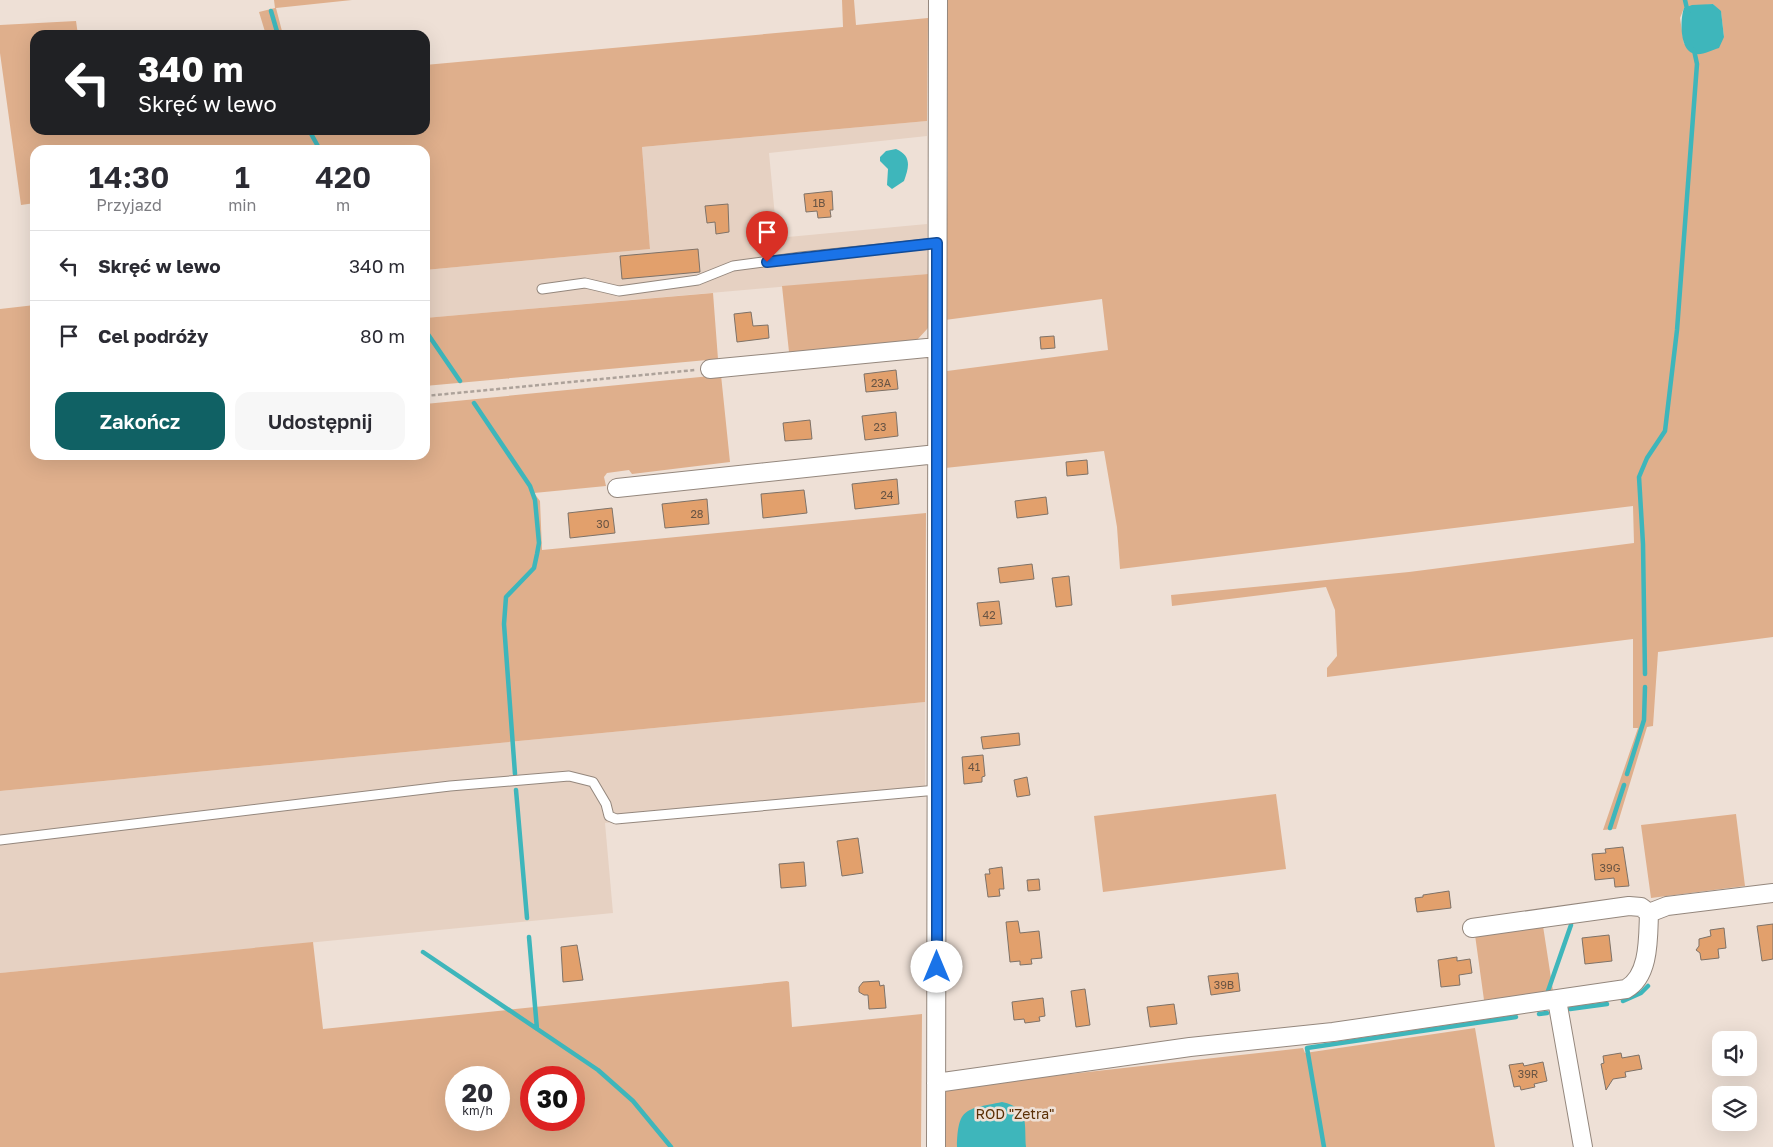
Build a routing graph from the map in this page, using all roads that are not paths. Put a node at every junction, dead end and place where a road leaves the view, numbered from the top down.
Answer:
1 (938, 0) edge
2 (937, 243) junction
3 (542, 289) dead end
4 (937, 347) junction
5 (710, 369) road end
6 (937, 454) junction
7 (617, 488) dead end
8 (937, 790) junction
9 (0, 840) edge
10 (1773, 893) edge
11 (1649, 913) junction
12 (1472, 928) dead end
13 (1556, 1000) junction
14 (936, 1082) junction
15 (936, 1147) edge
16 (1583, 1147) edge

1 - 2 street
2 - 3 lane
2 - 4 street
4 - 5 street
4 - 6 street
6 - 7 street
6 - 8 street
8 - 9 lane
8 - 14 street
10 - 11 street
11 - 12 street
11 - 13 street
13 - 14 street
13 - 16 street
14 - 15 street

